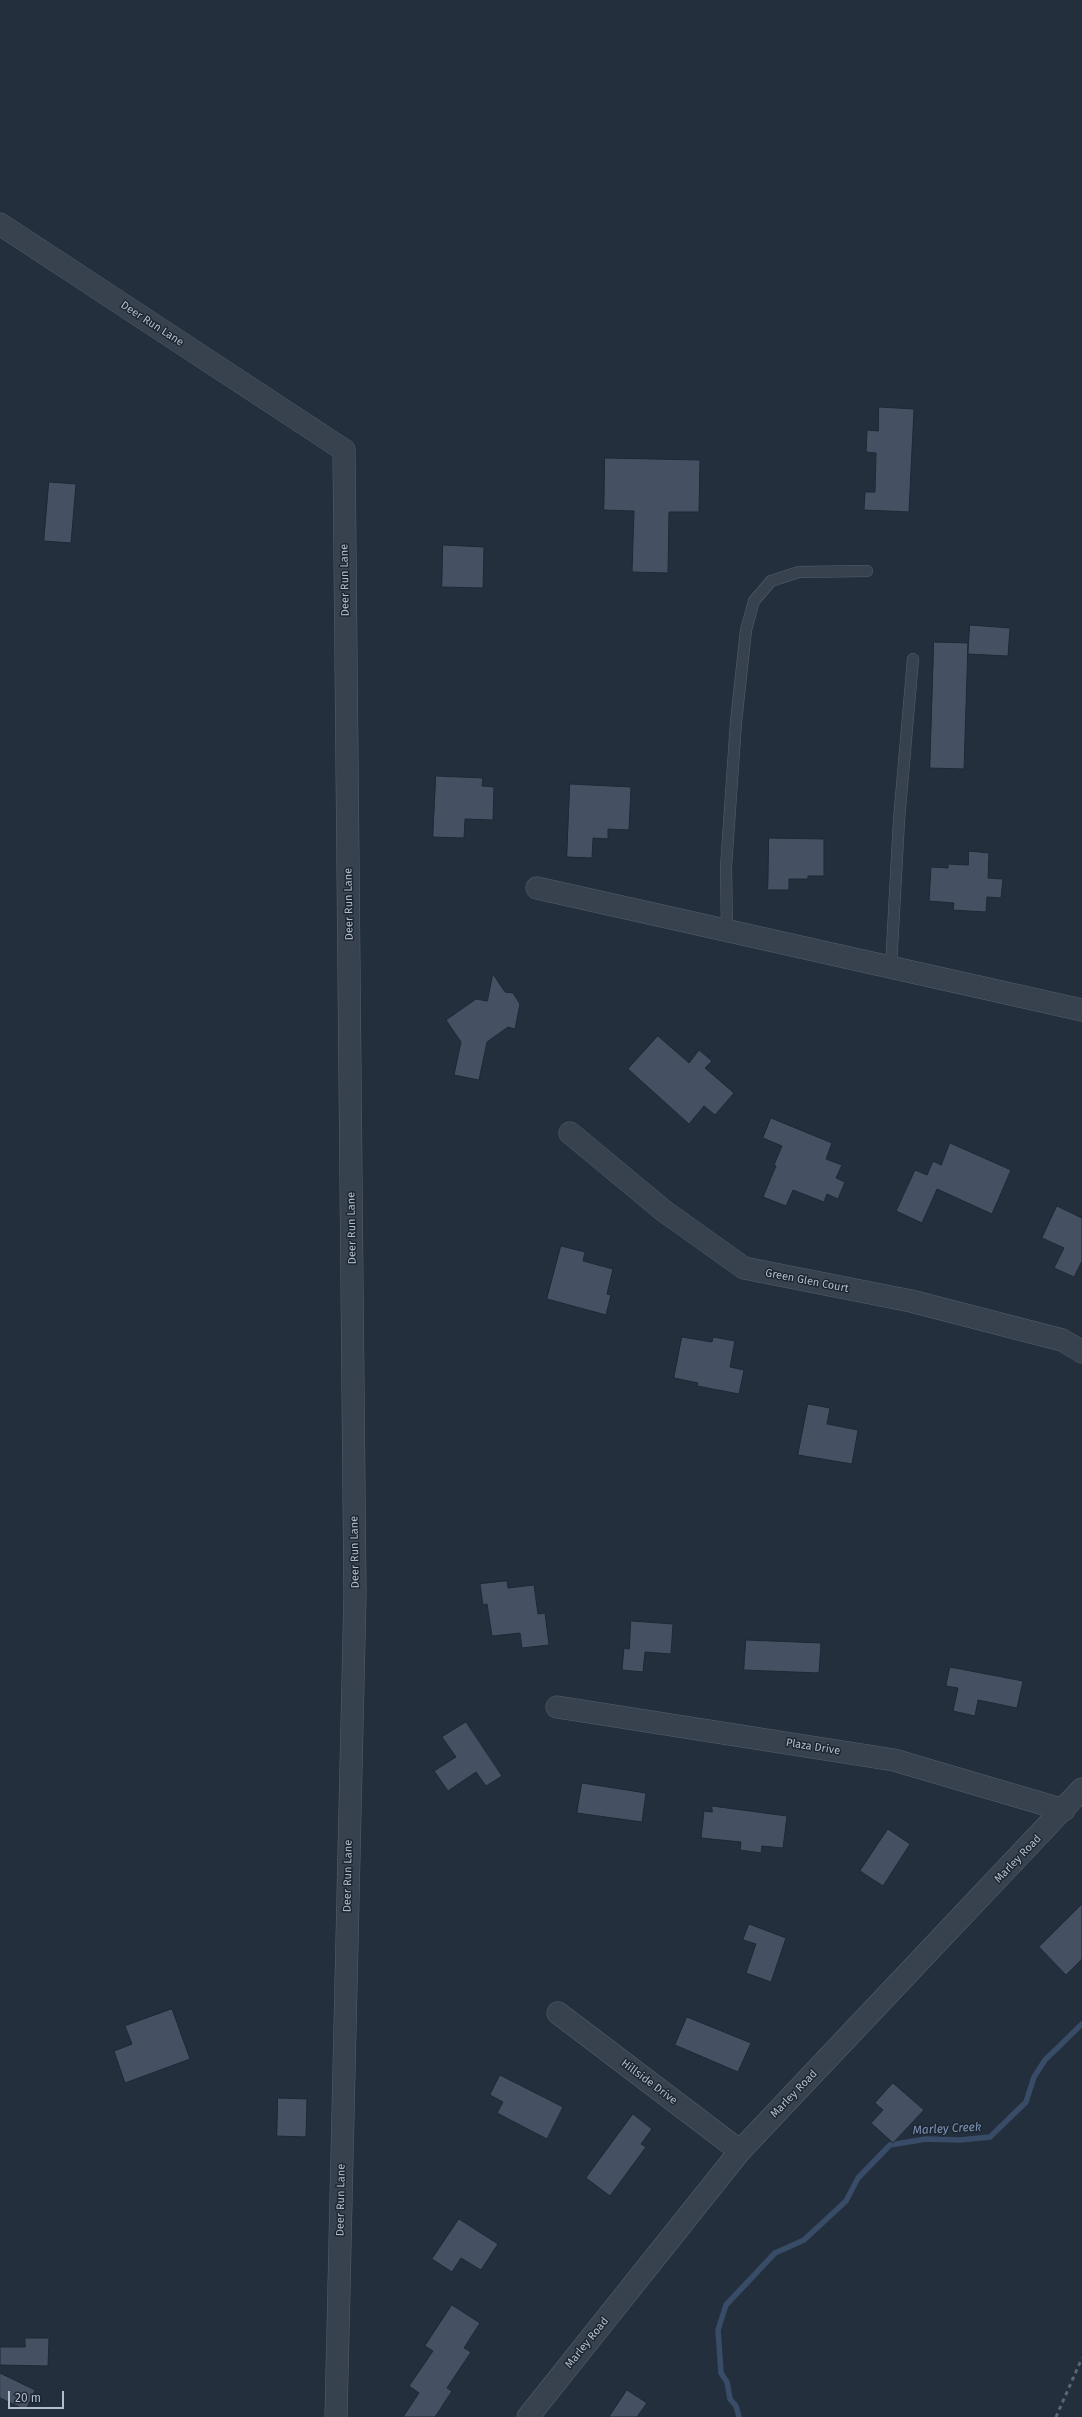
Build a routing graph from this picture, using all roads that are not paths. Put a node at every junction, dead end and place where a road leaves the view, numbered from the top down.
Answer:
1 (0, 224) edge
2 (867, 571) dead end
3 (913, 659) dead end
4 (537, 888) dead end
5 (727, 931) junction
6 (891, 967) junction
7 (1082, 1010) edge
8 (570, 1133) dead end
9 (1082, 1352) edge
10 (557, 1707) dead end
11 (1082, 1789) edge
12 (1064, 1810) junction
13 (558, 2013) dead end
14 (740, 2151) junction
15 (336, 2417) edge
16 (528, 2417) edge

1 - 15 street, Deer Run Lane
2 - 5 lane
3 - 6 lane
4 - 5 street
5 - 6 street
6 - 7 street
8 - 9 street, Green Glen Court
10 - 12 street, Plaza Drive
11 - 12 street, Marley Road
12 - 14 street, Marley Road
13 - 14 street, Hillside Drive
14 - 16 street, Marley Road

